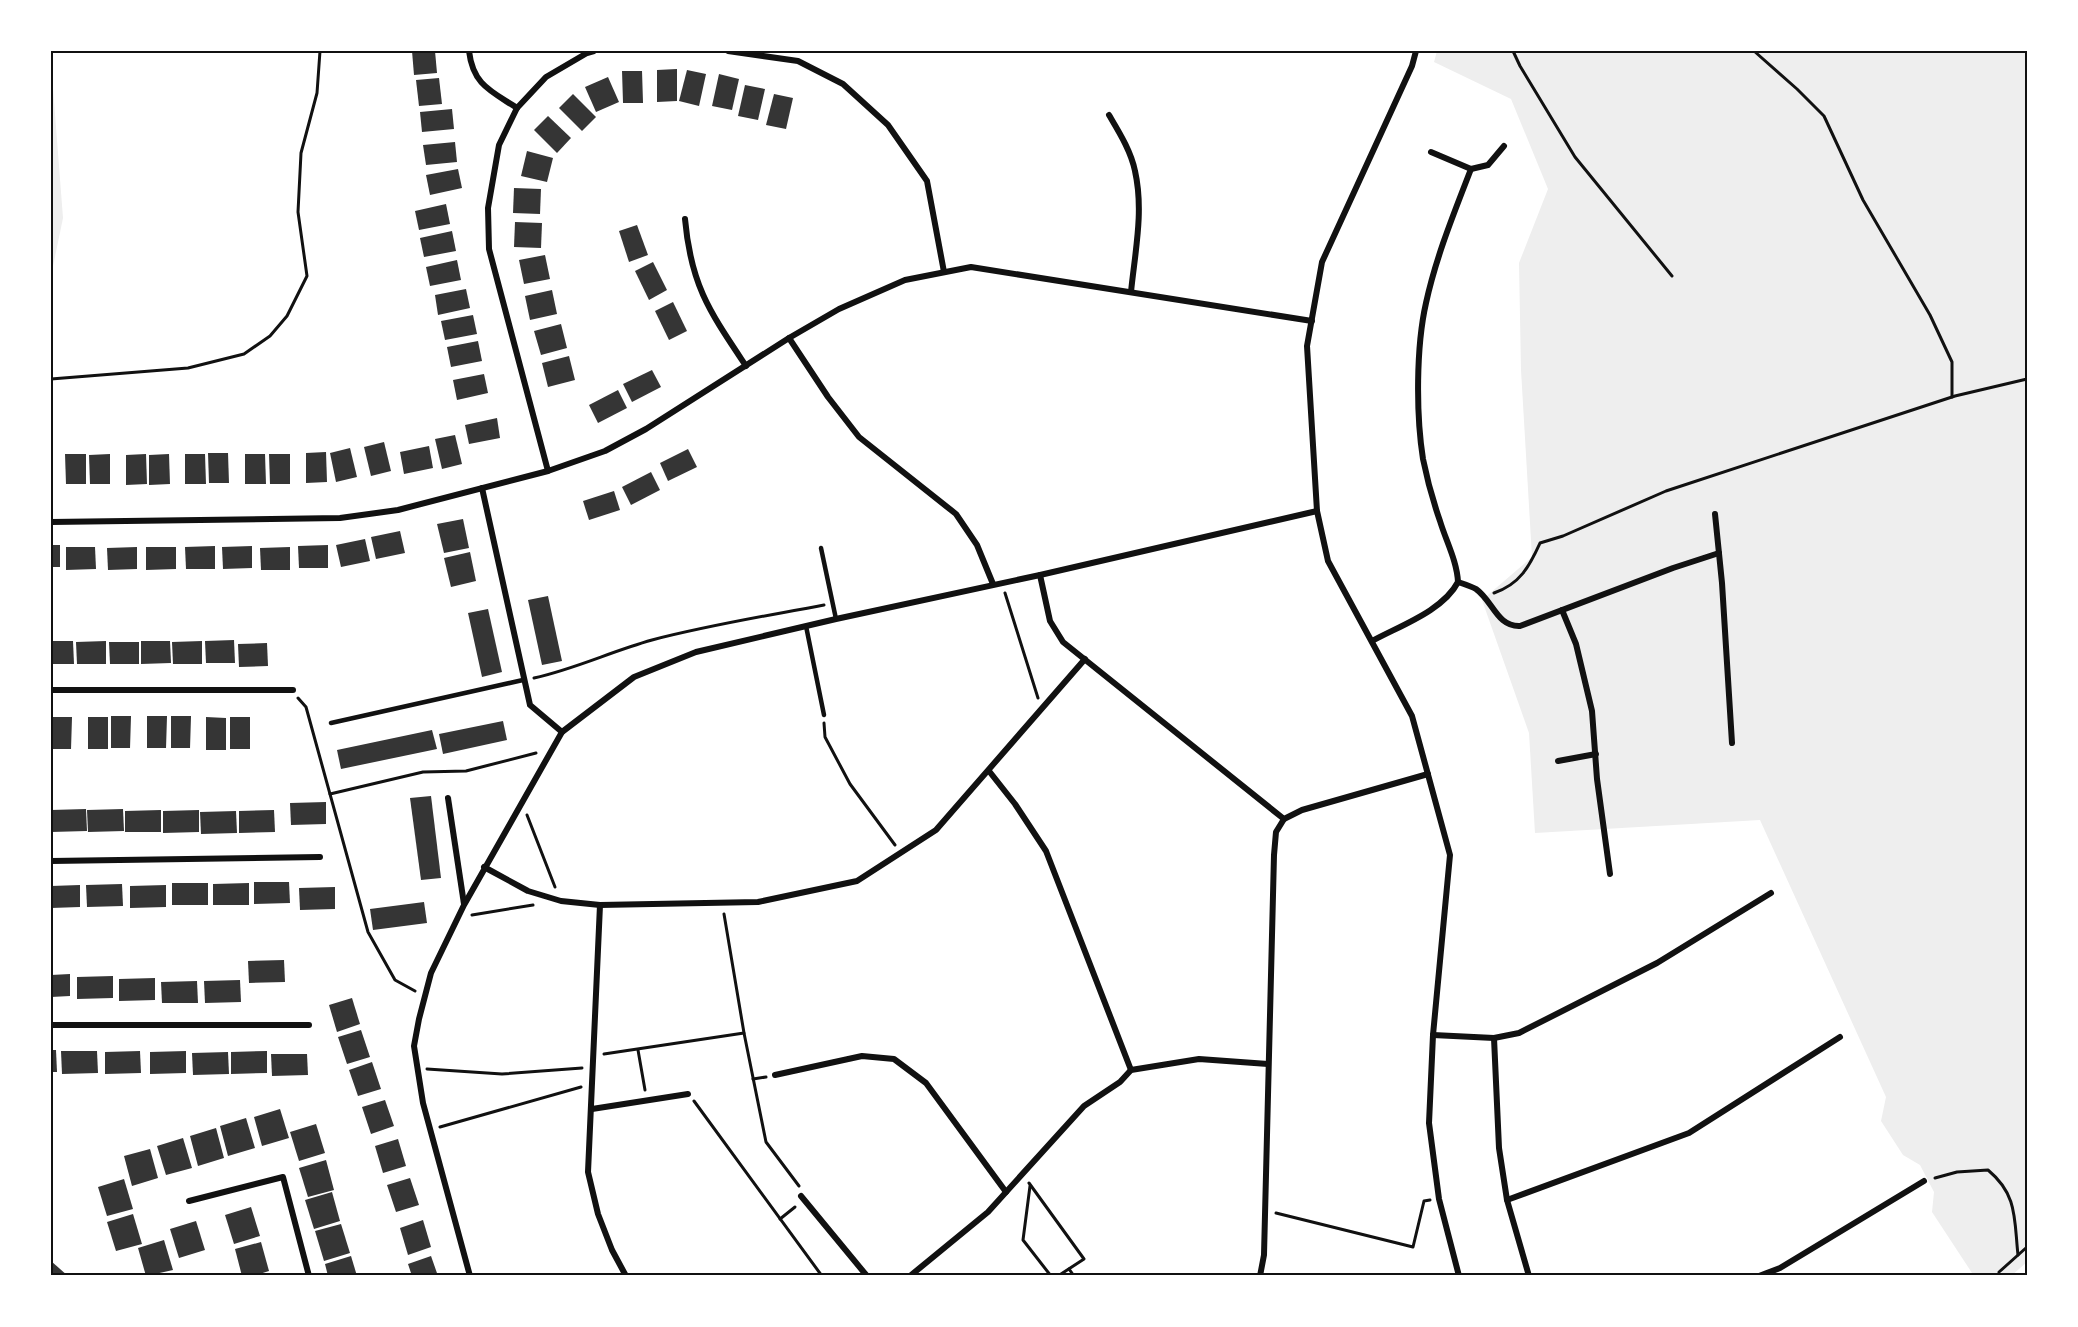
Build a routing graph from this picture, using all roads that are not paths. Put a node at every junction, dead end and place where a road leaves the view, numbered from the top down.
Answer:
1 (469, 51) edge
2 (594, 51) edge
3 (728, 51) edge
4 (1416, 51) edge
5 (517, 108) junction
6 (1109, 115) dead end
7 (1504, 147) dead end
8 (1431, 152) dead end
9 (1471, 169) junction
10 (685, 219) dead end
11 (944, 272) junction
12 (1131, 292) junction
13 (1311, 321) junction
14 (789, 338) junction
15 (746, 366) junction
16 (548, 471) junction
17 (482, 488) junction
18 (1317, 512) junction
19 (1715, 514) dead end
20 (51, 522) edge
21 (822, 548) dead end
22 (1719, 553) junction
23 (1040, 575) junction
24 (1458, 582) junction
25 (993, 585) junction
26 (1562, 610) junction
27 (836, 619) junction
28 (806, 626) junction
29 (1372, 641) junction
30 (1085, 659) junction
31 (523, 680) junction
32 (51, 690) edge
33 (292, 690) road end
34 (824, 716) road end
35 (331, 723) dead end
36 (562, 732) junction
37 (1732, 743) dead end
38 (1596, 754) junction
39 (1558, 761) dead end
40 (989, 771) junction
41 (1428, 774) junction
42 (448, 798) dead end
43 (1284, 819) junction
44 (320, 857) dead end
45 (51, 861) edge
46 (484, 867) junction
47 (1610, 874) dead end
48 (1771, 893) dead end
49 (464, 905) junction
50 (600, 906) junction
51 (309, 1024) dead end
52 (51, 1025) edge
53 (1433, 1035) junction
54 (1840, 1037) dead end
55 (1494, 1038) junction
56 (1268, 1064) junction
57 (1131, 1070) junction
58 (775, 1075) dead end
59 (688, 1094) road end
60 (592, 1109) junction
61 (1924, 1181) road end
62 (1006, 1192) junction
63 (802, 1198) road end
64 (1507, 1200) junction
65 (189, 1201) dead end
66 (309, 1276) edge
67 (470, 1276) edge
68 (626, 1276) edge
69 (867, 1276) edge
70 (910, 1276) edge
71 (1260, 1276) edge
72 (1459, 1276) edge
73 (1529, 1276) edge
74 (1759, 1276) edge

1 - 5 street
2 - 5 street
3 - 11 street
4 - 13 street
5 - 16 street
6 - 12 street
7 - 9 street
8 - 9 street
9 - 24 street
10 - 15 street
11 - 12 street
11 - 14 street
12 - 13 street
13 - 18 street
14 - 15 street
14 - 25 street
15 - 16 street
16 - 17 street
17 - 20 street
17 - 31 street
18 - 23 street
18 - 29 street
19 - 22 street
21 - 27 lane
22 - 26 street
22 - 37 street
23 - 25 street
23 - 30 street
24 - 26 street
24 - 29 street
25 - 27 street
26 - 38 street
27 - 28 street
28 - 34 lane
28 - 36 street
29 - 41 street
30 - 40 street
30 - 43 street
31 - 35 lane
31 - 36 street
32 - 33 street
36 - 46 street
38 - 39 street
38 - 47 street
40 - 50 street
40 - 57 street
41 - 43 street
41 - 53 street
42 - 49 street
43 - 56 street
44 - 45 street
46 - 49 street
46 - 50 street
48 - 55 street
49 - 67 street
50 - 60 street
51 - 52 street
53 - 55 street
53 - 72 street
54 - 64 street
55 - 64 street
56 - 57 street
56 - 71 street
57 - 62 street
58 - 62 street
59 - 60 street
60 - 68 street
61 - 74 street
62 - 70 street
63 - 69 street
64 - 73 street
65 - 66 street

